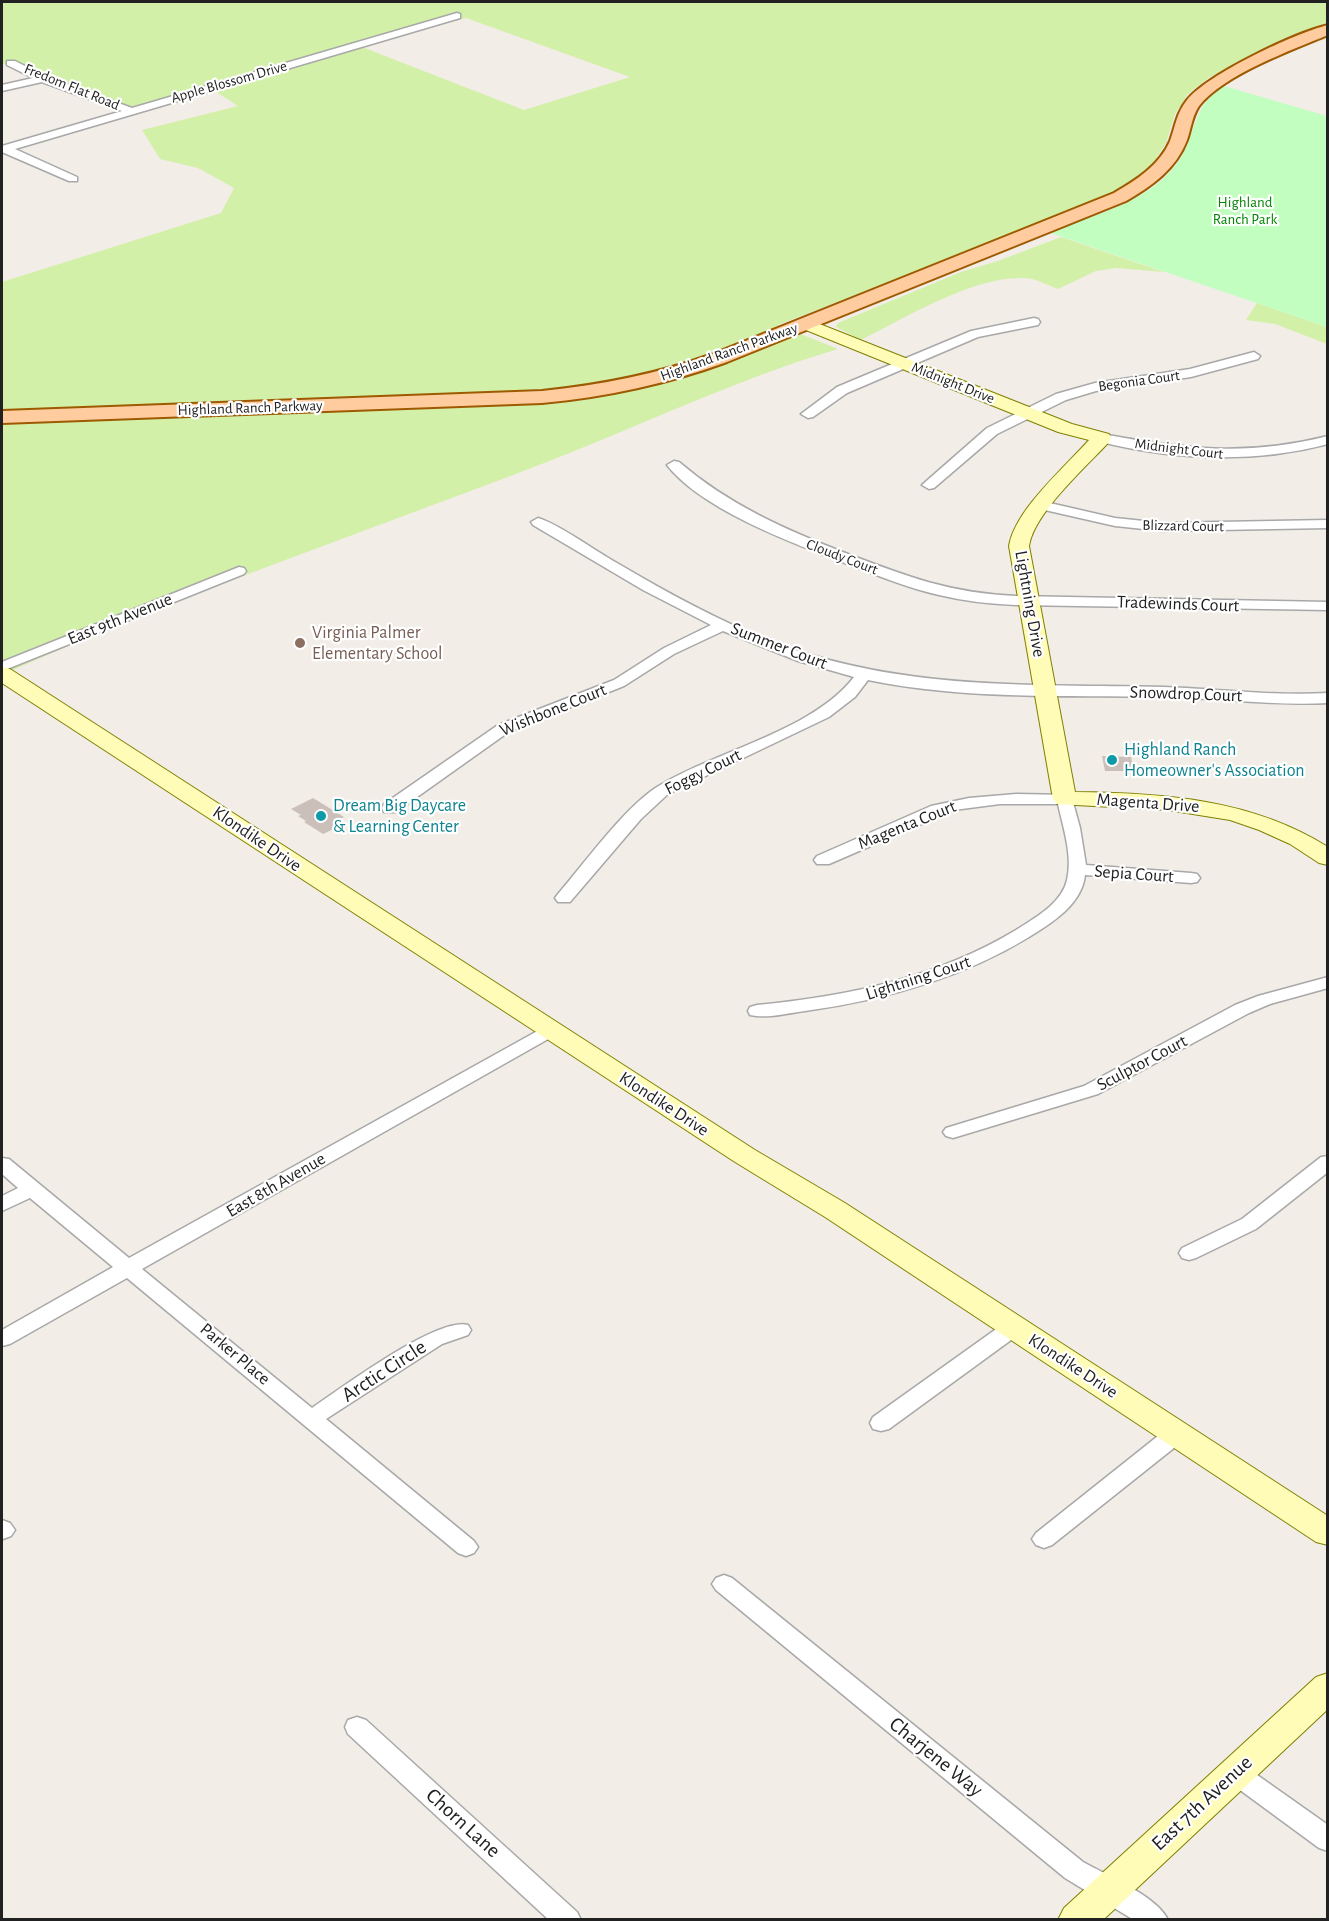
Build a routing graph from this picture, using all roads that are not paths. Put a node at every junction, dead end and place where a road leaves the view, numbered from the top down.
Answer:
1 (457, 16) dead end
2 (1328, 29) edge
3 (11, 63) dead end
4 (43, 79) junction
5 (2, 88) edge
6 (132, 111) junction
7 (3, 148) edge
8 (73, 179) dead end
9 (1034, 322) dead end
10 (807, 324) junction
11 (1254, 356) dead end
12 (905, 363) junction
13 (1026, 412) junction
14 (808, 414) dead end
15 (2, 417) edge
16 (1102, 438) junction
17 (1328, 440) edge
18 (674, 465) dead end
19 (929, 485) dead end
20 (1041, 505) junction
21 (538, 522) dead end
22 (1328, 524) edge
23 (239, 571) dead end
24 (1029, 600) junction
25 (1328, 606) edge
26 (724, 625) junction
27 (2, 667) edge
28 (2, 674) edge
29 (864, 674) junction
30 (1045, 690) junction
31 (1328, 698) edge
32 (1065, 799) junction
33 (390, 808) dead end
34 (1327, 856) edge
35 (823, 860) dead end
36 (1077, 869) junction
37 (1191, 878) dead end
38 (564, 898) dead end
39 (1328, 982) edge
40 (757, 1011) dead end
41 (550, 1030) junction
42 (953, 1132) dead end
43 (1328, 1162) edge
44 (2, 1164) edge
45 (32, 1189) junction
46 (2, 1204) edge
47 (1189, 1253) dead end
48 (130, 1268) junction
49 (1014, 1327) junction
50 (460, 1330) dead end
51 (2, 1339) edge
52 (312, 1418) junction
53 (881, 1423) dead end
54 (1176, 1434) junction
55 (1328, 1533) edge
56 (1044, 1539) dead end
57 (466, 1547) dead end
58 (724, 1584) dead end
59 (1328, 1687) edge
60 (357, 1727) dead end
61 (1234, 1772) junction
62 (1328, 1840) edge
63 (1110, 1889) junction
64 (568, 1920) edge
65 (1077, 1920) edge
66 (1155, 1920) edge

1 - 6 street, Apple Blossom Drive
2 - 10 main road, Highland Ranch Parkway
3 - 4 street, Fredom Flat Road
4 - 5 street
4 - 6 street, Fredom Flat Road
6 - 7 street, Apple Blossom Drive
7 - 8 street
9 - 12 street
10 - 12 main road, Midnight Drive
10 - 15 main road, Highland Ranch Parkway
11 - 13 street, Begonia Court
12 - 13 main road, Midnight Drive
12 - 14 street
13 - 16 main road, Midnight Drive
13 - 19 street, Begonia Court
16 - 17 street, Midnight Court
16 - 20 main road, Lightning Drive
18 - 24 street, Cloudy Court
20 - 22 street, Blizzard Court
20 - 24 main road, Lightning Drive
21 - 26 street, Summer Court
23 - 27 street, East 9th Avenue
24 - 25 street, Tradewinds Court
24 - 30 main road, Lightning Drive
26 - 29 street, Summer Court
26 - 33 street, Wishbone Court
28 - 41 main road, Klondike Drive
29 - 30 street, Summer Court
29 - 38 street, Foggy Court
30 - 31 street, Snowdrop Court
30 - 32 main road, Lightning Drive
32 - 34 main road, Magenta Drive
32 - 35 street, Magenta Court
32 - 36 street, Lightning Court
36 - 37 street, Sepia Court
36 - 40 street, Lightning Court
39 - 42 street, Sculptor Court
41 - 48 street, East 8th Avenue
41 - 49 main road, Klondike Drive
43 - 47 street
44 - 45 street, Parker Place
45 - 46 street
45 - 48 street, Parker Place
48 - 51 street, East 8th Avenue
48 - 52 street, Parker Place
49 - 53 street
49 - 54 main road, Klondike Drive
50 - 52 street, Arctic Circle
52 - 57 street, Parker Place
54 - 55 main road, Klondike Drive
54 - 56 street
58 - 63 street, Charjene Way
59 - 61 main road, East 7th Avenue
60 - 64 street, Chorn Lane
61 - 62 street
61 - 63 main road, East 7th Avenue
63 - 65 main road, East 7th Avenue
63 - 66 street, Charjene Way

